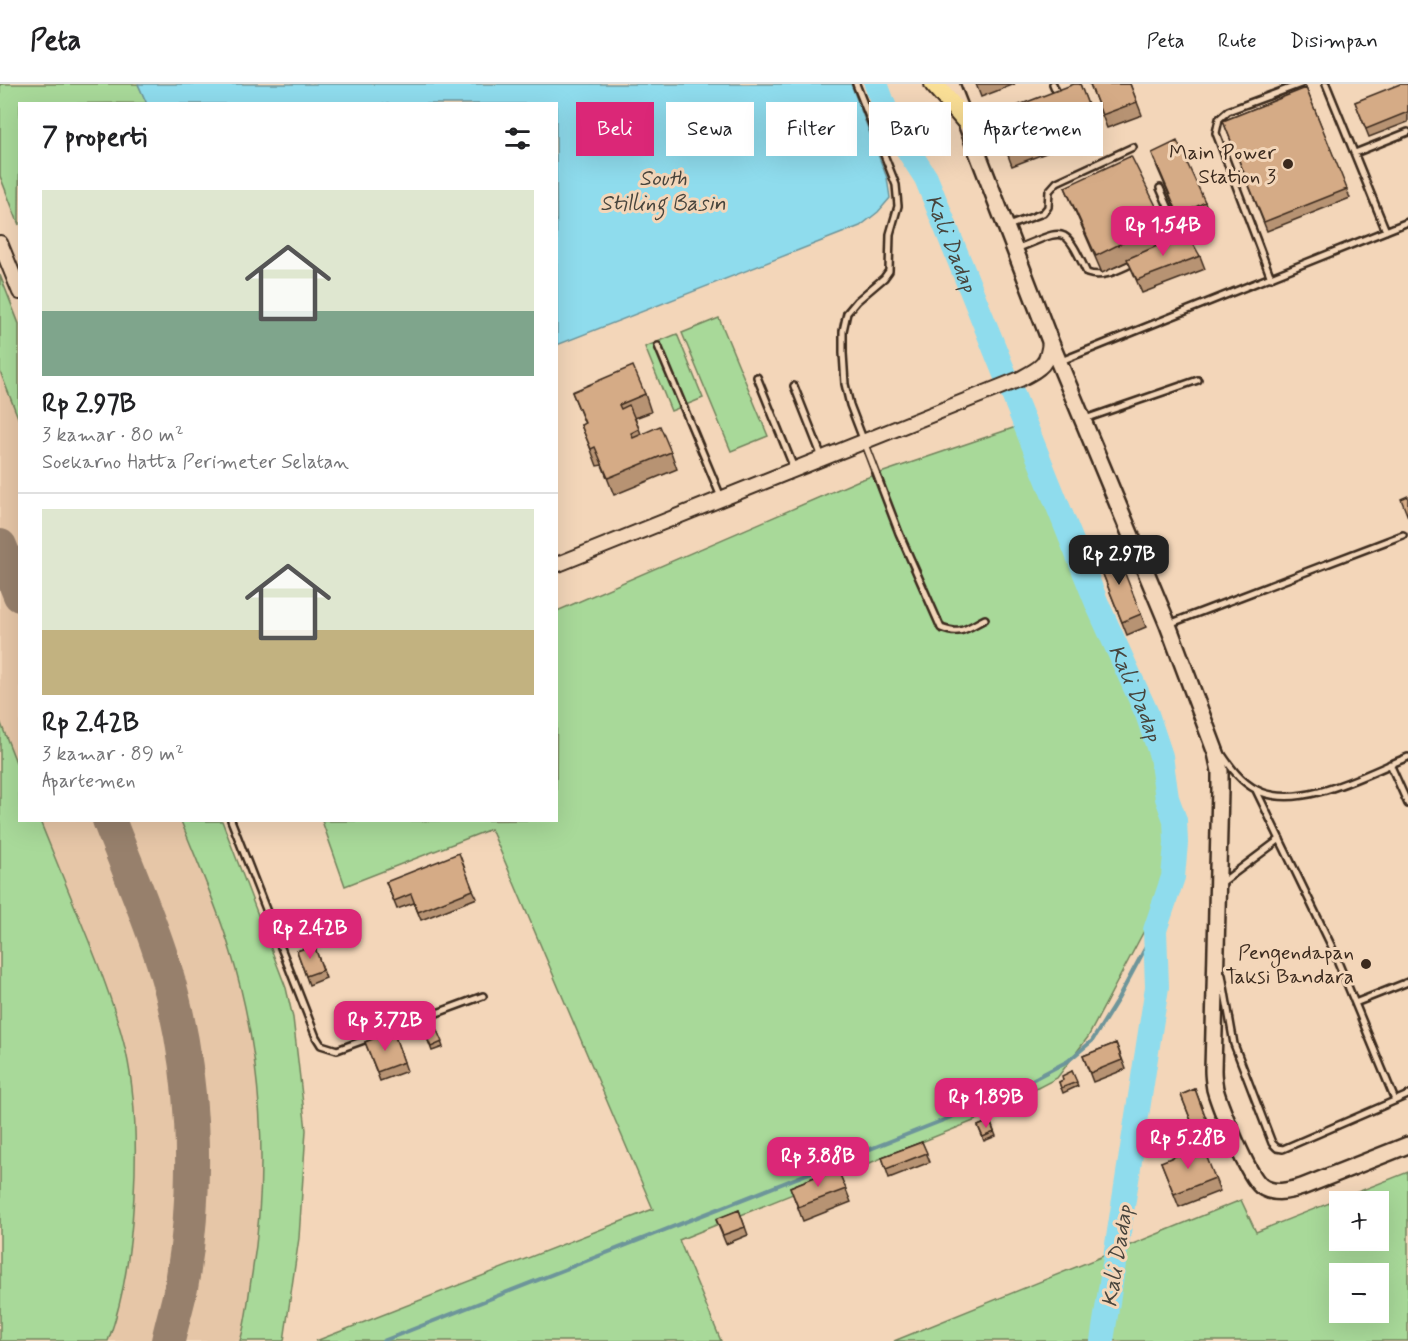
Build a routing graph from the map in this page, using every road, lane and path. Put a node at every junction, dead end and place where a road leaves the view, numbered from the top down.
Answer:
1 (856, 84) edge
2 (934, 84) edge
3 (951, 84) edge
4 (1053, 84) edge
5 (1301, 84) edge
6 (1326, 84) edge
7 (1067, 88) edge
8 (1056, 91) junction
9 (1045, 96) edge
10 (963, 115) edge
11 (963, 118) edge
12 (1408, 132) edge
13 (1133, 147) dead end
14 (1355, 153) junction
15 (979, 156) edge
16 (1160, 188) edge
17 (1408, 222) edge
18 (1007, 226) junction
19 (1386, 231) junction
20 (0, 243) edge
21 (1168, 248) edge
22 (1014, 250) junction
23 (1135, 262) edge
24 (1271, 278) junction
25 (18, 287) edge
26 (1050, 341) junction
27 (658, 346) dead end
28 (1059, 362) junction
29 (757, 377) dead end
30 (1198, 380) dead end
31 (794, 386) dead end
32 (1083, 420) junction
33 (865, 441) junction
34 (822, 457) junction
35 (795, 470) junction
36 (721, 499) junction
37 (1403, 535) dead end
38 (558, 564) edge
39 (985, 619) dead end
40 (1168, 625) junction
41 (1212, 740) junction
42 (1408, 757) edge
43 (1390, 764) junction
44 (1256, 790) junction
45 (1408, 804) edge
46 (232, 822) edge
47 (1280, 839) junction
48 (1217, 887) junction
49 (1215, 939) junction
50 (1408, 982) edge
51 (483, 996) dead end
52 (1355, 1003) junction
53 (1408, 1095) edge
54 (1395, 1100) junction
55 (1408, 1144) edge

1 - 33 lane
2 - 11 main road
3 - 10 main road
4 - 8 lane
5 - 24 lane
6 - 14 lane
7 - 8 lane
8 - 9 lane
12 - 14 lane
13 - 18 lane
14 - 19 lane
15 - 18 main road
16 - 21 lane
17 - 19 lane
18 - 22 main road
19 - 24 lane
20 - 25 street
22 - 23 lane
22 - 26 main road
24 - 28 lane
26 - 28 main road
26 - 33 street
27 - 36 lane
28 - 32 main road
29 - 35 lane
30 - 32 lane
31 - 34 lane
32 - 40 main road
33 - 34 street
33 - 39 lane
34 - 35 street
35 - 36 street
36 - 38 street
37 - 40 lane
40 - 41 main road
41 - 44 lane
41 - 48 main road
42 - 43 lane
43 - 44 lane
43 - 45 lane
44 - 47 lane
46 - 51 lane
47 - 48 lane
47 - 52 lane
48 - 49 main road
49 - 54 lane
49 - 55 main road
50 - 52 lane
52 - 54 lane
53 - 54 lane

